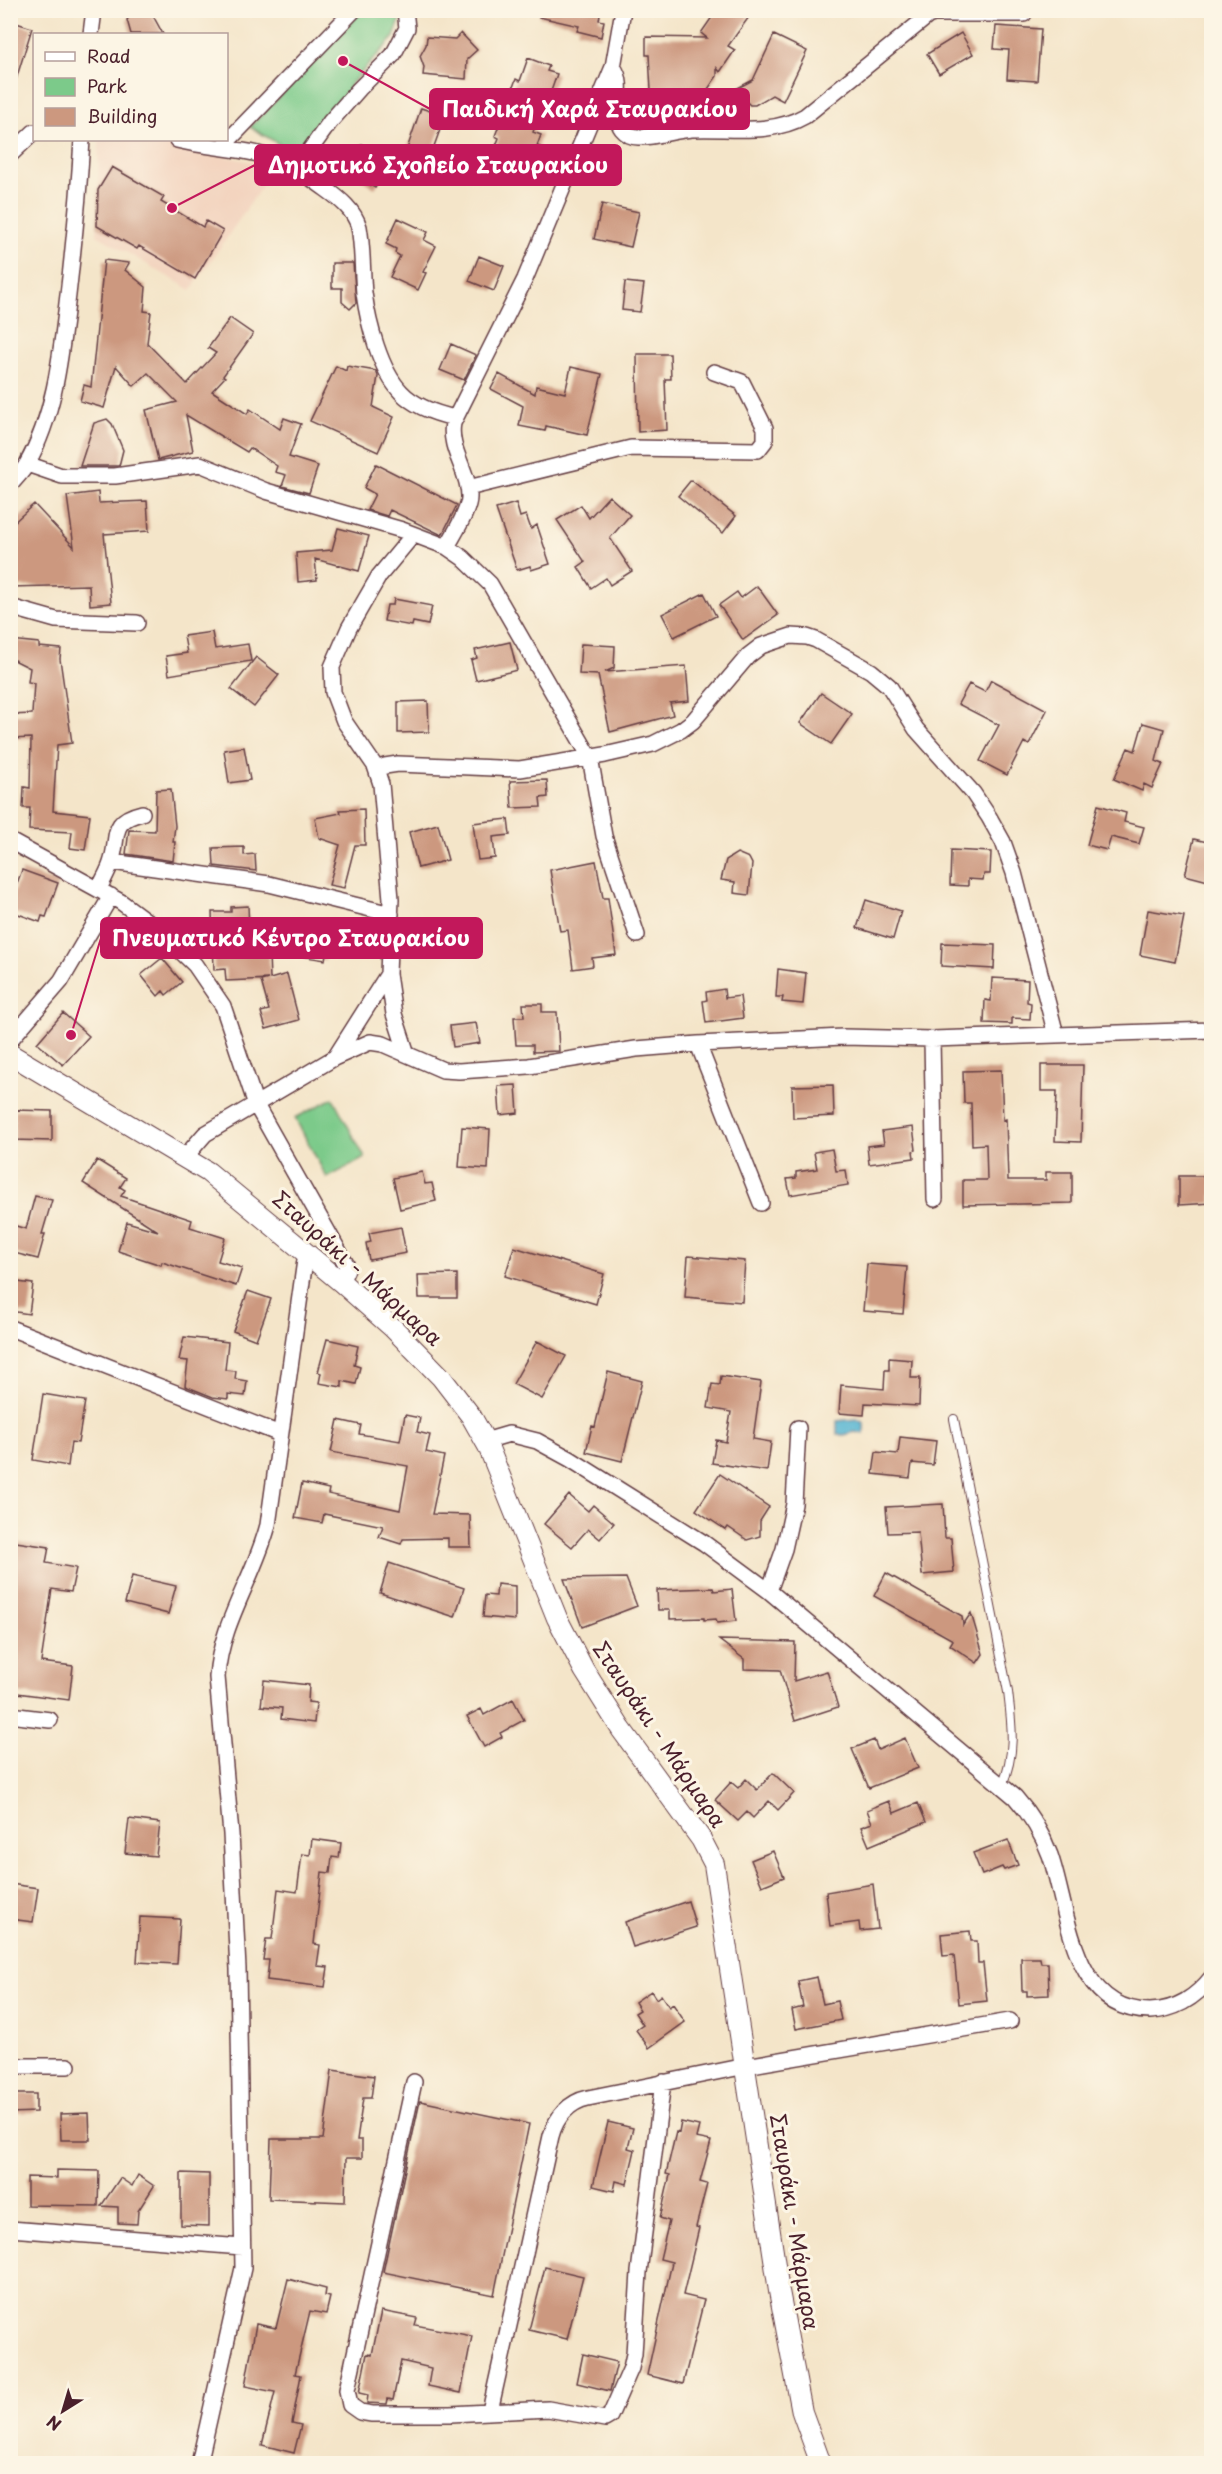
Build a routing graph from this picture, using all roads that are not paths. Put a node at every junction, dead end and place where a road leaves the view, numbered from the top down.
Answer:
1 (94, 10) edge
2 (354, 10) edge
3 (405, 10) edge
4 (623, 10) edge
5 (1024, 14) dead end
6 (91, 33) edge
7 (613, 67) junction
8 (33, 133) edge
9 (82, 141) edge
10 (183, 141) edge
11 (228, 141) edge
12 (228, 141) edge
13 (222, 147) junction
14 (10, 155) edge
15 (297, 168) junction
16 (714, 372) dead end
17 (455, 418) junction
18 (27, 465) junction
19 (10, 486) edge
20 (468, 488) junction
21 (414, 535) junction
22 (447, 548) junction
23 (10, 608) edge
24 (137, 623) dead end
25 (590, 757) junction
26 (377, 769) junction
27 (142, 813) dead end
28 (10, 841) edge
29 (112, 862) junction
30 (105, 892) junction
31 (391, 914) junction
32 (637, 934) dead end
33 (388, 974) junction
34 (1212, 1030) edge
35 (1056, 1035) junction
36 (932, 1039) junction
37 (10, 1040) edge
38 (698, 1044) junction
39 (10, 1054) edge
40 (407, 1054) junction
41 (334, 1058) junction
42 (256, 1105) junction
43 (185, 1157) junction
44 (935, 1198) dead end
45 (760, 1203) dead end
46 (306, 1253) junction
47 (341, 1282) junction
48 (10, 1329) edge
49 (954, 1419) dead end
50 (798, 1428) dead end
51 (280, 1434) junction
52 (485, 1441) junction
53 (769, 1591) junction
54 (10, 1715) edge
55 (50, 1720) dead end
56 (1002, 1785) junction
57 (1212, 1977) edge
58 (1010, 2020) dead end
59 (10, 2066) edge
60 (68, 2066) dead end
61 (746, 2066) junction
62 (414, 2082) dead end
63 (663, 2082) junction
64 (10, 2229) edge
65 (242, 2247) junction
66 (490, 2411) junction
67 (199, 2463) edge
68 (821, 2463) edge

1 - 6 street
2 - 11 street
3 - 15 street
4 - 7 street
5 - 7 street
7 - 17 street
8 - 14 street
9 - 18 street
10 - 13 street
12 - 13 street
13 - 15 street
15 - 17 street
16 - 20 street
17 - 20 street
18 - 19 street
18 - 21 street
20 - 22 street
21 - 22 street
21 - 26 street
22 - 25 street
23 - 24 street
25 - 26 street
25 - 32 street
25 - 35 street
26 - 31 street
27 - 29 street
28 - 30 street
29 - 30 street
29 - 31 street
30 - 37 street
30 - 42 street
31 - 33 street
33 - 40 street
33 - 41 street
34 - 35 street
35 - 36 street
36 - 38 street
36 - 44 street
38 - 40 street
38 - 45 street
39 - 43 street, Σταυράκι - Μάρμαρα
40 - 41 street
41 - 42 street
42 - 43 street
42 - 47 street
43 - 46 street, Σταυράκι - Μάρμαρα
46 - 47 street, Σταυράκι - Μάρμαρα
46 - 51 street
47 - 52 street, Σταυράκι - Μάρμαρα
48 - 51 street
49 - 56 lane
50 - 53 street
51 - 65 street
52 - 53 street
52 - 61 street, Σταυράκι - Μάρμαρα
53 - 56 street
54 - 55 street
56 - 57 street
58 - 61 street
59 - 60 street
61 - 63 street
61 - 68 street, Σταυράκι - Μάρμαρα
62 - 66 street
63 - 66 street
63 - 66 street
64 - 65 street
65 - 67 street

